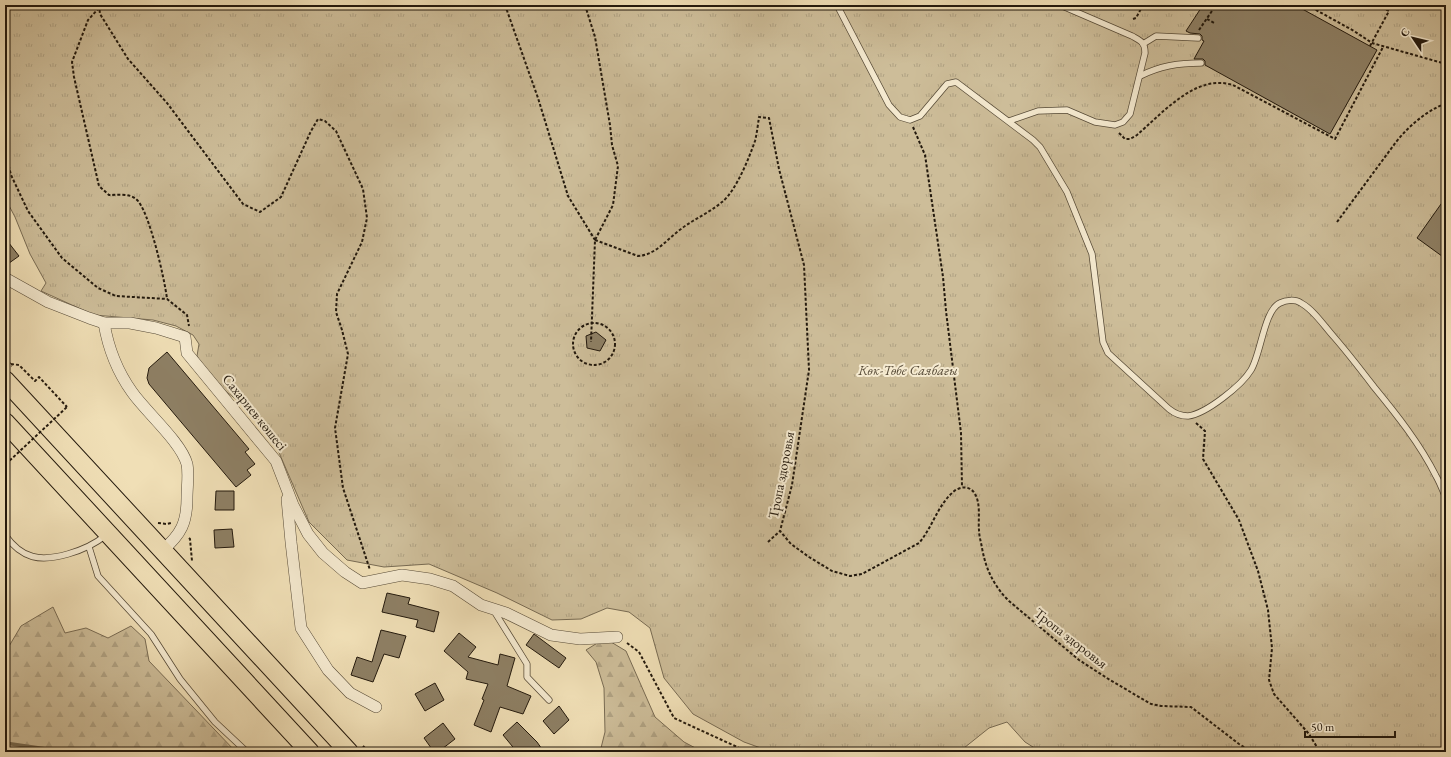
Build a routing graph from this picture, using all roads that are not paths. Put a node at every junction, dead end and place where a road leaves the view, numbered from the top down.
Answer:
1 (838, 5) edge
2 (1060, 5) edge
3 (1197, 35) road end
4 (1143, 44) junction
5 (1201, 63) dead end
6 (1140, 76) junction
7 (1009, 121) junction
8 (5, 278) edge
9 (104, 322) junction
10 (5, 380) edge
11 (5, 422) edge
12 (286, 490) junction
13 (1446, 498) edge
14 (108, 533) junction
15 (5, 535) edge
16 (89, 547) junction
17 (163, 550) junction
18 (492, 609) junction
19 (617, 637) road end
20 (549, 700) dead end
21 (376, 707) dead end
22 (247, 752) edge
23 (310, 752) edge
24 (349, 752) edge

1 - 7 lane
2 - 4 lane
3 - 4 lane
4 - 6 lane
5 - 6 lane
6 - 7 lane
7 - 13 lane
8 - 9 street
9 - 12 street, Сахариев көшесі
9 - 17 street
10 - 17 main road
11 - 14 main road
12 - 18 street, Сахариев көшесі
12 - 21 street
14 - 16 lane
14 - 23 main road
15 - 16 lane
16 - 22 lane
17 - 24 main road
18 - 19 street, Сахариев көшесі
18 - 20 lane

